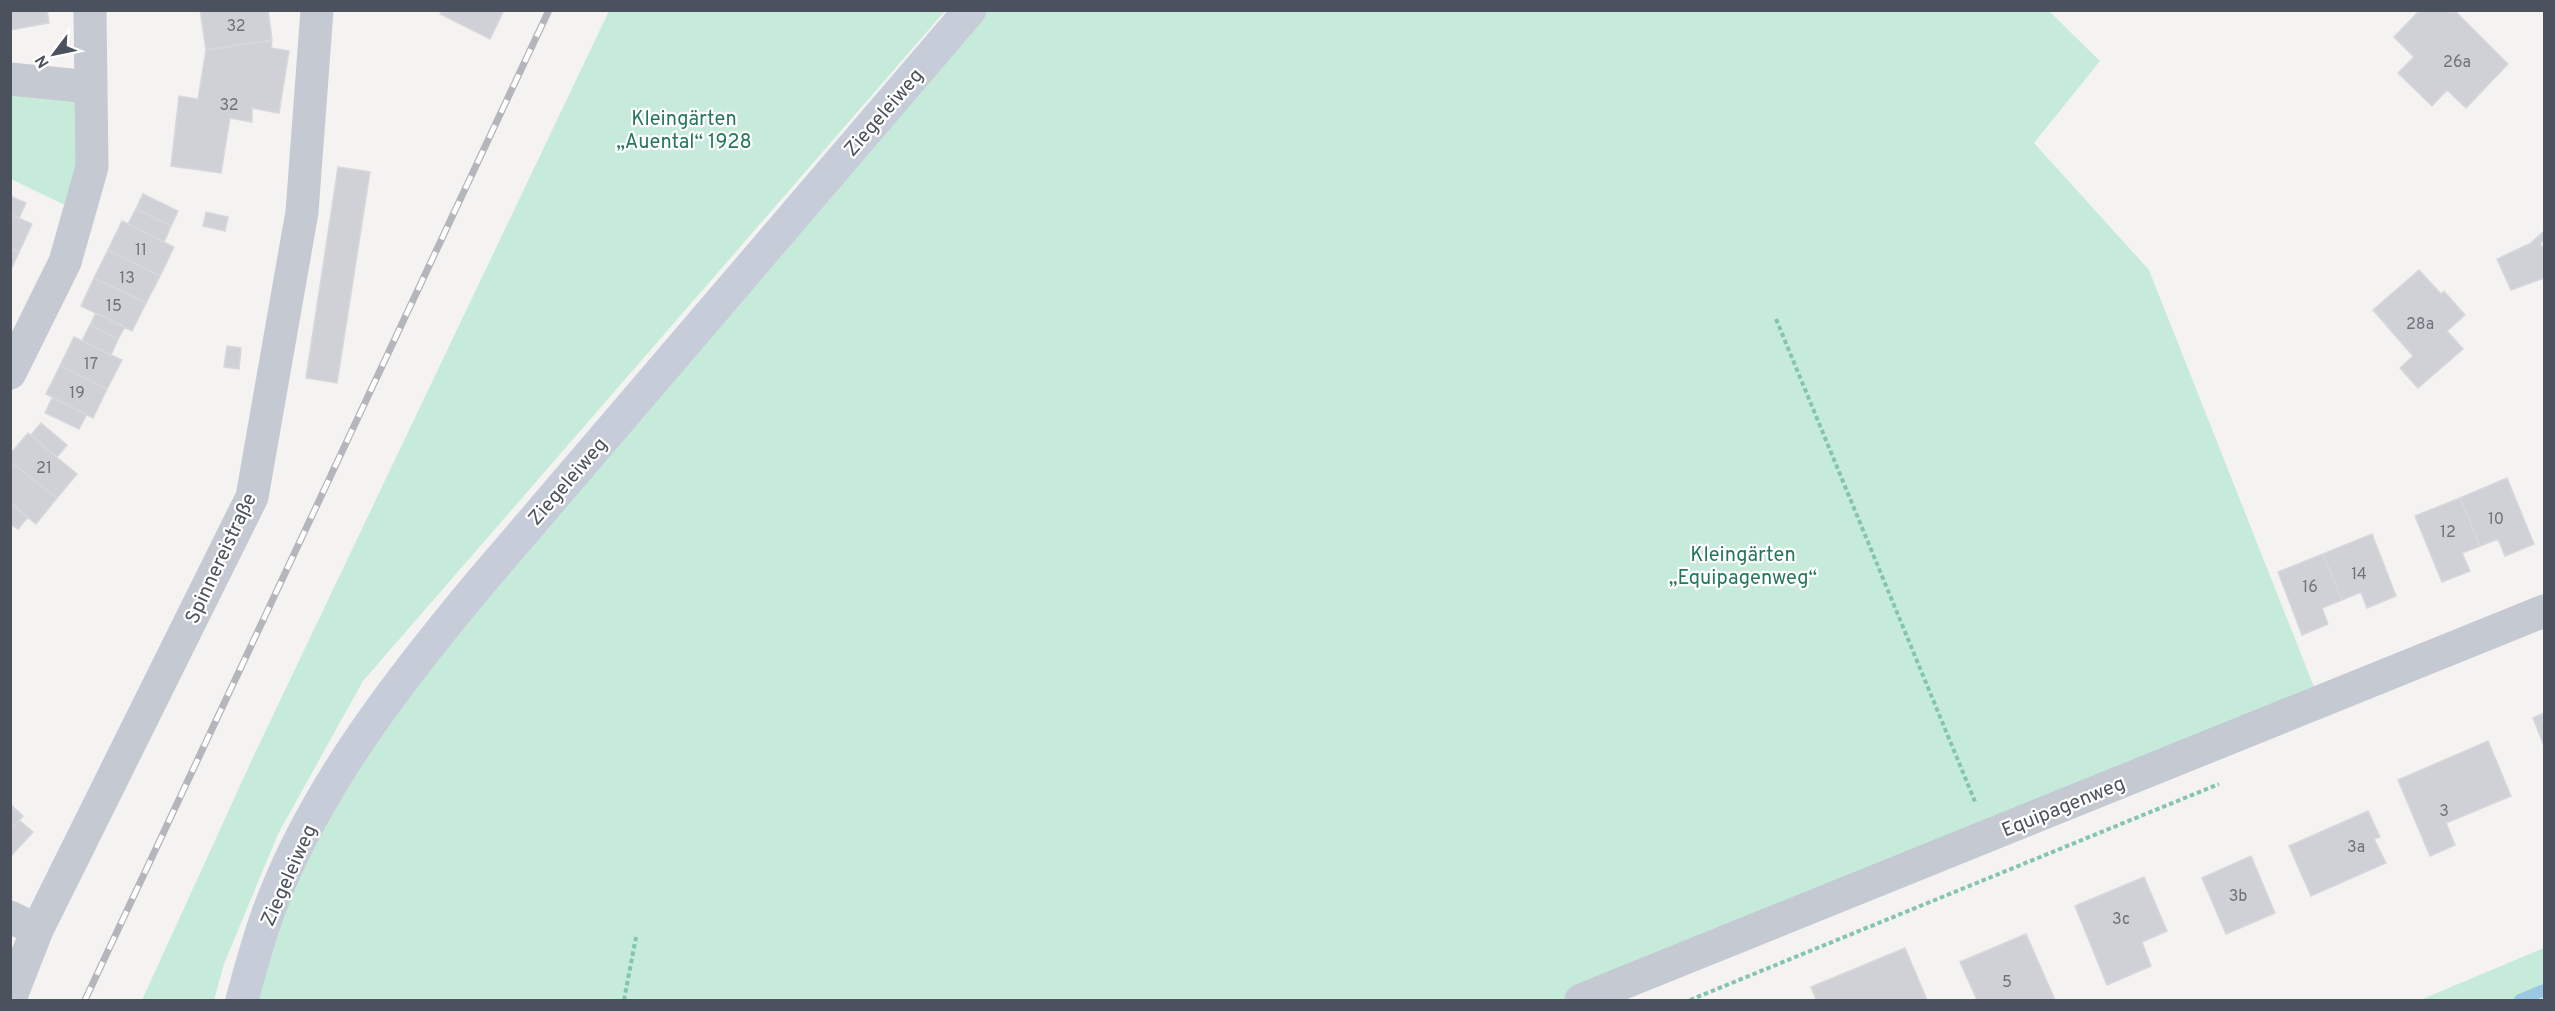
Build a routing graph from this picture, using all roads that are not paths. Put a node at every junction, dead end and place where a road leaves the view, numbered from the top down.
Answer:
1 (90, 10) edge
2 (317, 10) edge
3 (970, 10) edge
4 (10, 79) edge
5 (91, 87) junction
6 (10, 373) edge
7 (2544, 611) edge
8 (24, 923) edge
9 (10, 999) edge
10 (242, 1000) edge
11 (1581, 1000) edge

1 - 5 street
2 - 8 street, Spinnereistraße
3 - 10 main road, Ziegeleiweg
4 - 5 street
5 - 6 street
7 - 11 street, Equipagenweg
8 - 9 street, Spinnereistraße

